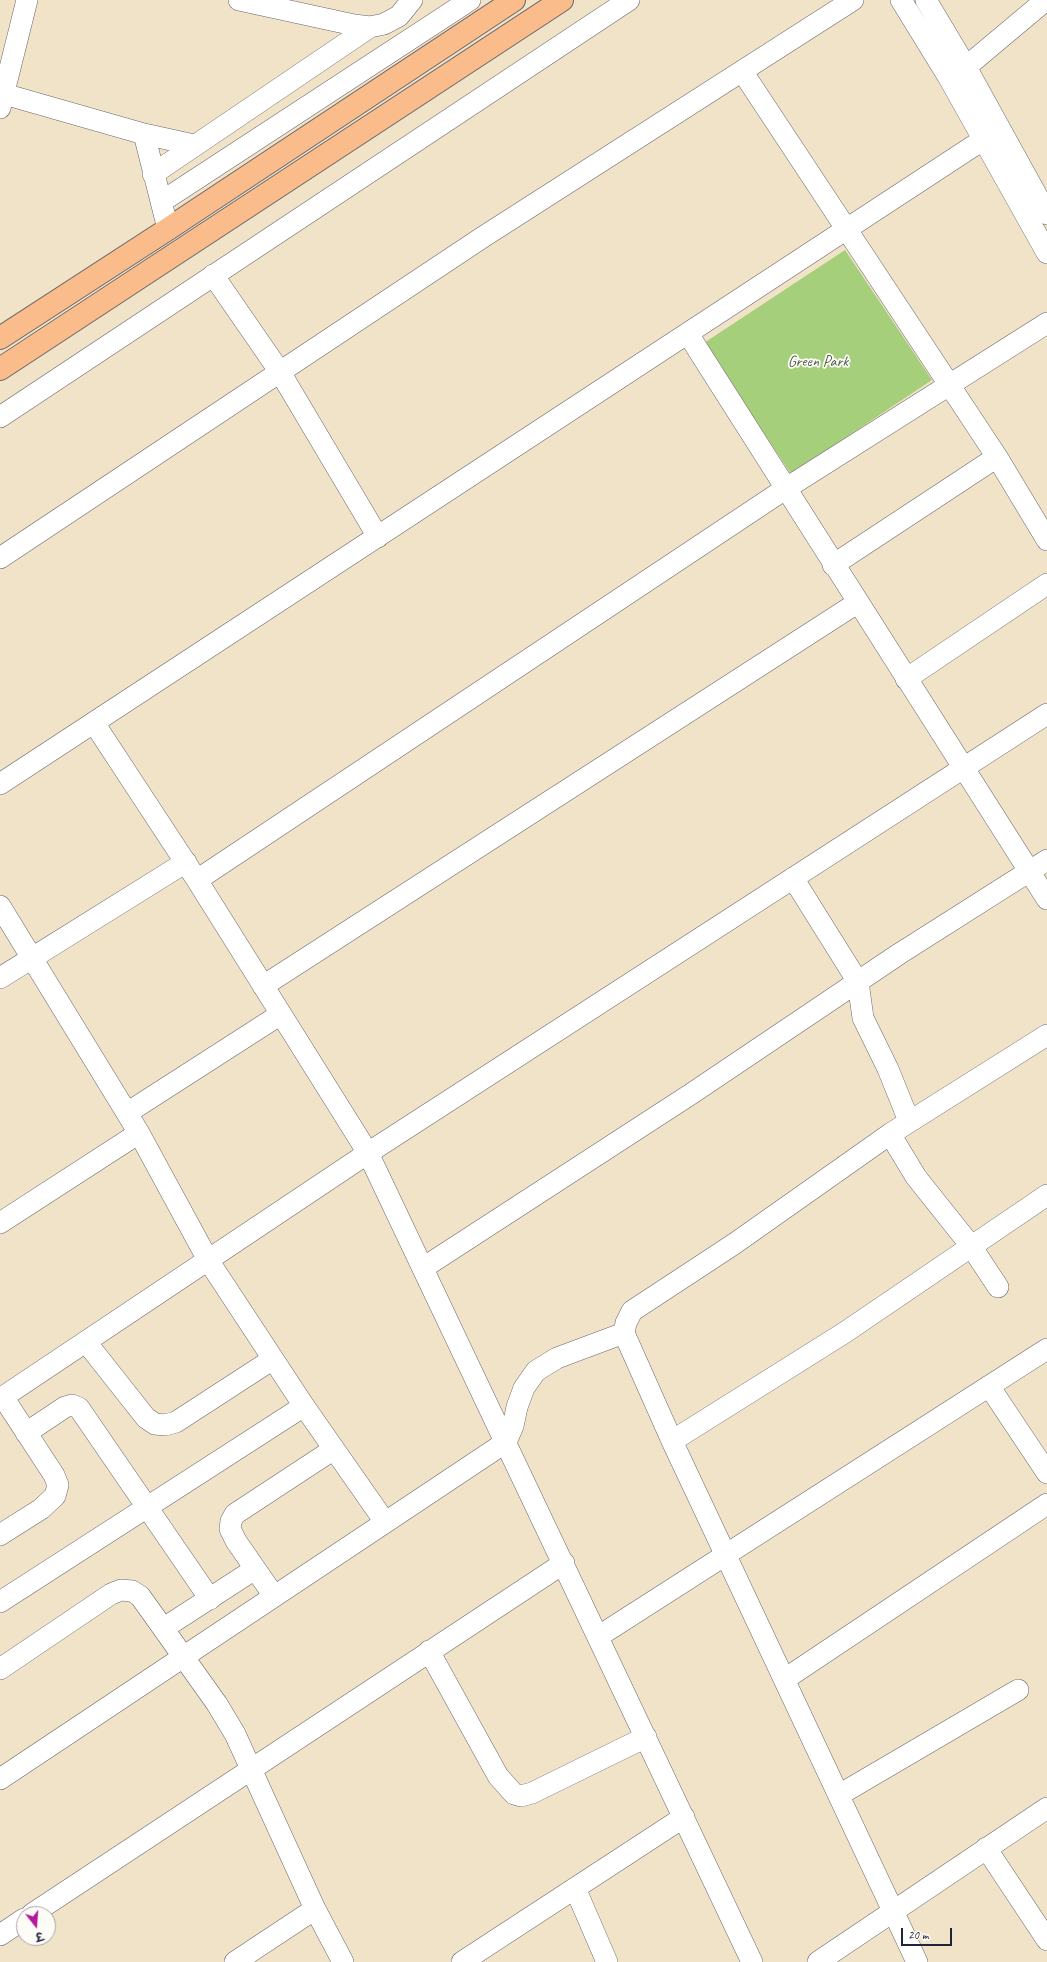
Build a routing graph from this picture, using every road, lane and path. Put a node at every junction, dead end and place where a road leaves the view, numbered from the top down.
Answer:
1 (27, 0) edge
2 (239, 0) edge
3 (412, 0) edge
4 (470, 0) edge
5 (476, 0) edge
6 (514, 0) edge
7 (562, 0) edge
8 (629, 0) edge
9 (853, 0) edge
10 (901, 0) edge
11 (926, 0) edge
12 (1046, 0) edge
13 (280, 4) edge
14 (370, 27) junction
15 (455, 39) junction
16 (742, 71) junction
17 (957, 73) junction
18 (2, 101) edge
19 (144, 134) junction
20 (984, 139) junction
21 (194, 145) junction
22 (153, 174) junction
23 (161, 202) junction
24 (1047, 214) edge
25 (168, 229) junction
26 (846, 231) junction
27 (1047, 252) edge
28 (213, 275) junction
29 (1047, 323) edge
30 (688, 334) junction
31 (0, 338) edge
32 (0, 369) edge
33 (280, 372) junction
34 (948, 385) junction
35 (0, 417) edge
36 (997, 457) junction
37 (785, 489) junction
38 (378, 537) junction
39 (1047, 540) edge
40 (0, 558) edge
41 (834, 565) junction
42 (1047, 584) edge
43 (858, 603) junction
44 (906, 679) junction
45 (1047, 714) edge
46 (94, 723) junction
47 (963, 768) junction
48 (0, 784) edge
49 (1047, 860) edge
50 (186, 862) junction
51 (1030, 871) junction
52 (793, 878) junction
53 (197, 880) junction
54 (1047, 899) edge
55 (0, 906) edge
56 (32, 958) junction
57 (0, 978) edge
58 (858, 982) junction
59 (263, 986) junction
60 (281, 1014) junction
61 (1047, 1035) edge
62 (127, 1113) junction
63 (909, 1121) junction
64 (139, 1133) junction
65 (890, 1134) junction
66 (368, 1153) junction
67 (1047, 1195) edge
68 (0, 1224) edge
69 (972, 1246) junction
70 (208, 1260) junction
71 (423, 1268) junction
72 (998, 1287) dead end
73 (624, 1333) junction
74 (86, 1342) junction
75 (1047, 1349) edge
76 (273, 1359) junction
77 (989, 1386) junction
78 (2, 1398) edge
79 (304, 1406) junction
80 (26, 1433) junction
81 (672, 1441) junction
82 (506, 1442) junction
83 (334, 1449) junction
84 (1047, 1473) edge
85 (1047, 1504) edge
86 (147, 1507) junction
87 (385, 1522) junction
88 (0, 1535) edge
89 (726, 1555) junction
90 (564, 1563) junction
91 (255, 1569) junction
92 (274, 1596) junction
93 (210, 1599) junction
94 (0, 1602) edge
95 (164, 1628) junction
96 (599, 1636) junction
97 (429, 1650) junction
98 (184, 1656) junction
99 (0, 1669) edge
100 (785, 1679) junction
101 (1018, 1690) dead end
102 (646, 1736) junction
103 (250, 1768) junction
104 (3, 1771) edge
105 (839, 1795) junction
106 (1047, 1808) edge
107 (684, 1817) junction
108 (986, 1848) junction
109 (575, 1888) junction
110 (44, 1906) edge
111 (315, 1910) junction
112 (893, 1911) junction
113 (16, 1924) edge
114 (0, 1935) edge
115 (1047, 1940) edge
116 (235, 1962) edge
117 (343, 1962) edge
118 (462, 1962) edge
119 (607, 1962) edge
120 (752, 1962) edge
121 (818, 1962) edge
122 (918, 1962) edge

1 - 18 street
2 - 13 street
3 - 14 street
4 - 23 street
5 - 15 street
6 - 15 highway
7 - 32 highway
8 - 28 street
9 - 16 street
10 - 17 street
11 - 17 street
12 - 17 street
13 - 14 street
14 - 21 street
15 - 25 highway
16 - 26 street
16 - 33 street
17 - 20 street
17 - 24 street
18 - 19 street
19 - 21 street
19 - 22 street
20 - 26 street
20 - 27 street
21 - 22 street
22 - 23 street
23 - 25 street
25 - 31 highway
26 - 30 street
26 - 34 street
28 - 33 street
28 - 35 street
29 - 34 street
30 - 37 street
30 - 38 street
33 - 38 street
33 - 40 street
34 - 36 street
34 - 37 street
36 - 39 street
36 - 41 street
37 - 41 street
37 - 53 street
38 - 46 street
41 - 43 street
42 - 44 street
43 - 44 street
43 - 59 street
44 - 47 street
45 - 47 street
46 - 48 street
46 - 50 street
47 - 51 street
47 - 52 street
49 - 51 street
50 - 53 street
50 - 56 street
51 - 54 street
51 - 58 street
52 - 58 street
52 - 66 street
53 - 59 street
55 - 56 street
56 - 57 street
56 - 62 street
58 - 63 street
58 - 71 street
59 - 60 street
60 - 62 street
60 - 66 street
61 - 63 street
62 - 64 street
63 - 65 street
64 - 68 street
64 - 70 street
65 - 69 street
65 - 73 street
66 - 70 street
66 - 71 street
67 - 69 street
69 - 72 street
69 - 81 street
70 - 74 street
70 - 76 street
71 - 82 street
73 - 81 street
73 - 82 street
74 - 76 street
74 - 78 street
75 - 77 street
76 - 79 street
77 - 84 street
77 - 89 street
78 - 80 street
79 - 83 street
79 - 86 street
80 - 86 street
80 - 88 street
81 - 89 street
82 - 87 street
82 - 90 street
83 - 87 street
83 - 91 street
85 - 100 street
86 - 93 street
86 - 94 street
87 - 92 street
89 - 96 street
89 - 100 street
90 - 96 street
90 - 97 street
91 - 92 street
91 - 93 street
92 - 98 street
93 - 95 street
95 - 98 street
95 - 99 street
96 - 102 street
97 - 102 street
97 - 103 street
98 - 103 street
98 - 104 street
100 - 105 street
101 - 105 street
102 - 107 street
103 - 110 street
103 - 111 street
105 - 112 street
106 - 108 street
107 - 109 street
107 - 120 street
108 - 112 street
108 - 115 street
109 - 118 street
109 - 119 street
111 - 116 street
111 - 117 street
112 - 121 street
112 - 122 street
113 - 114 street

